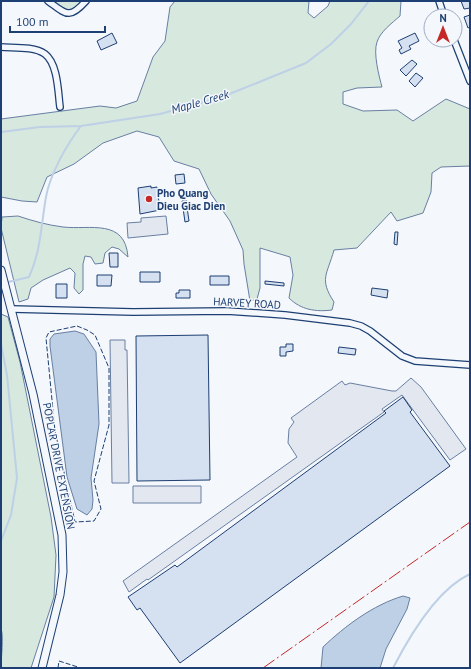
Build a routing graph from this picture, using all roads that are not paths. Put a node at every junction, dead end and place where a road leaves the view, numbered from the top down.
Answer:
1 (48, 1) edge
2 (86, 1) edge
3 (1, 47) edge
4 (457, 48) edge
5 (470, 81) edge
6 (60, 107) dead end
7 (1, 270) edge
8 (12, 309) junction
9 (470, 365) edge
10 (42, 668) edge

1 - 2 street
3 - 6 street
4 - 5 street
7 - 8 street, POPLAR DRIVE EXTENSION
8 - 9 street, HARVEY ROAD
8 - 10 street, POPLAR DRIVE EXTENSION

